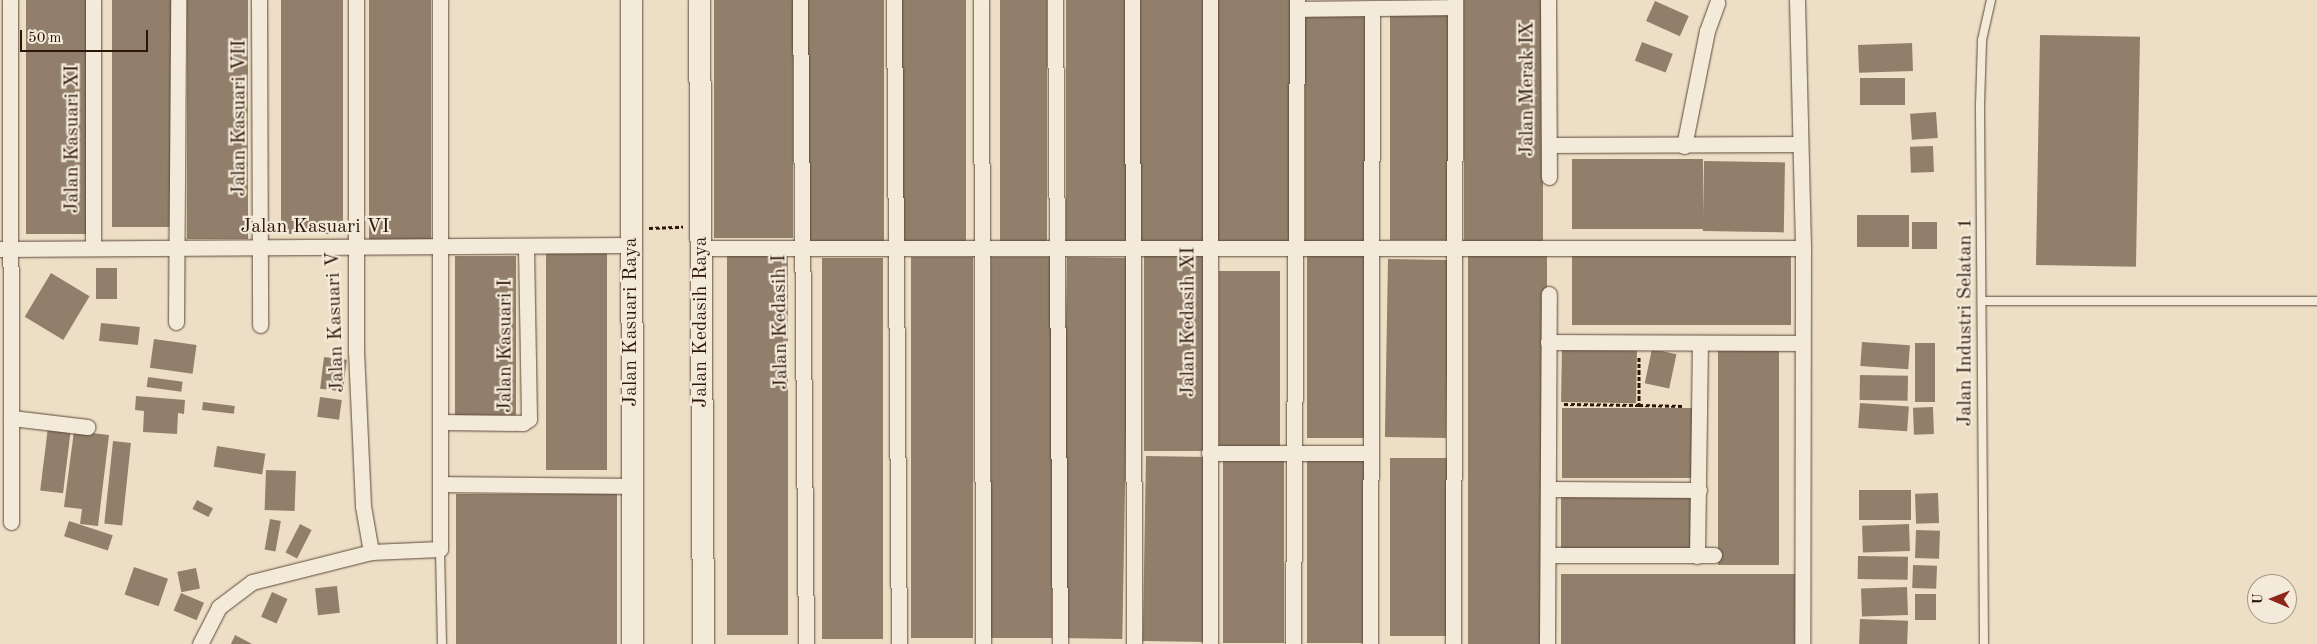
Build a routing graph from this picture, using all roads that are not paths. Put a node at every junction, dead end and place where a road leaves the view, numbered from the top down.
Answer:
1 (10, 0) edge
2 (92, 0) edge
3 (178, 0) edge
4 (259, 0) edge
5 (356, 0) edge
6 (440, 0) edge
7 (631, 0) edge
8 (699, 0) edge
9 (800, 0) edge
10 (894, 0) edge
11 (981, 0) edge
12 (1055, 0) edge
13 (1132, 0) edge
14 (1210, 0) edge
15 (1548, 0) edge
16 (1797, 0) edge
17 (1991, 0) edge
18 (1455, 3) edge
19 (1717, 3) dead end
20 (1297, 4) edge
21 (1372, 8) junction
22 (1800, 144) junction
23 (1549, 145) junction
24 (1684, 146) junction
25 (1549, 177) dead end
26 (631, 236) junction
27 (441, 246) junction
28 (526, 246) junction
29 (260, 247) junction
30 (354, 247) junction
31 (93, 248) junction
32 (176, 248) junction
33 (701, 248) junction
34 (800, 248) junction
35 (898, 248) junction
36 (982, 248) junction
37 (1057, 248) junction
38 (1132, 248) junction
39 (1209, 248) junction
40 (1294, 248) junction
41 (1371, 248) junction
42 (1454, 248) junction
43 (1803, 248) junction
44 (6, 249) edge
45 (1549, 294) dead end
46 (2317, 300) edge
47 (1983, 302) junction
48 (176, 322) dead end
49 (260, 325) dead end
50 (1548, 342) junction
51 (1700, 343) junction
52 (1802, 343) junction
53 (12, 418) junction
54 (442, 422) junction
55 (87, 427) dead end
56 (1209, 453) junction
57 (1294, 453) junction
58 (1370, 453) junction
59 (441, 484) junction
60 (632, 486) junction
61 (1548, 489) junction
62 (1699, 490) junction
63 (11, 522) dead end
64 (440, 549) junction
65 (371, 552) junction
66 (1714, 555) dead end
67 (1548, 556) junction
68 (1697, 556) junction
69 (200, 644) edge
70 (442, 644) edge
71 (632, 644) edge
72 (703, 644) edge
73 (806, 644) edge
74 (898, 644) edge
75 (983, 644) edge
76 (1060, 644) edge
77 (1134, 644) edge
78 (1210, 644) edge
79 (1293, 644) edge
80 (1370, 644) edge
81 (1453, 644) edge
82 (1547, 644) edge
83 (1802, 644) edge
84 (1984, 644) edge

1 - 44 street
2 - 31 street, Jalan Kasuari XI
3 - 32 street
4 - 29 street, Jalan Kasuari VII
5 - 30 street, Jalan Kasuari V
6 - 27 street
7 - 26 main road, Jalan Kasuari Raya
8 - 33 main road, Jalan Kedasih Raya
9 - 34 street, Jalan Kedasih I
10 - 35 street
11 - 36 street
12 - 37 street
13 - 38 street
14 - 39 street, Jalan Kedasih XI
15 - 23 street, Jalan Merak IX
16 - 22 street
17 - 47 lane, Jalan Industri Selatan 1
18 - 21 street
18 - 42 street
19 - 24 street
20 - 21 street
20 - 40 street
21 - 41 street
22 - 24 street
22 - 43 street
23 - 24 street
23 - 25 street, Jalan Merak IX
26 - 28 street, Jalan Kasuari VI
26 - 60 main road, Jalan Kasuari Raya
27 - 28 street, Jalan Kasuari VI
27 - 30 street, Jalan Kasuari VI
27 - 54 street
28 - 54 street, Jalan Kasuari I
29 - 30 street, Jalan Kasuari VI
29 - 32 street, Jalan Kasuari VI
29 - 49 street, Jalan Kasuari VII
30 - 65 street, Jalan Kasuari V
31 - 32 street, Jalan Kasuari VI
31 - 44 street, Jalan Kasuari VI
32 - 48 street
33 - 34 street
33 - 72 main road, Jalan Kedasih Raya
34 - 35 street
34 - 73 street, Jalan Kedasih I
35 - 36 street
35 - 74 street
36 - 37 street
36 - 75 street
37 - 38 street
37 - 76 street
38 - 39 street
38 - 77 street
39 - 40 street
39 - 56 street, Jalan Kedasih XI
40 - 41 street
40 - 57 street
41 - 42 street
41 - 58 street
42 - 43 street
42 - 81 street
43 - 52 street
44 - 53 street
45 - 50 street
46 - 47 lane
47 - 84 lane, Jalan Industri Selatan 1
50 - 51 street
50 - 61 street
51 - 52 street
51 - 62 street
52 - 83 street
53 - 55 street
53 - 63 street
54 - 59 street
56 - 57 street
56 - 78 street, Jalan Kedasih XI
57 - 58 street
57 - 79 street
58 - 80 street
59 - 60 street
59 - 64 street
60 - 71 main road, Jalan Kasuari Raya
61 - 62 street
61 - 67 street
62 - 68 street
64 - 65 street
64 - 70 lane
65 - 69 street
66 - 68 street
67 - 68 street
67 - 82 street

